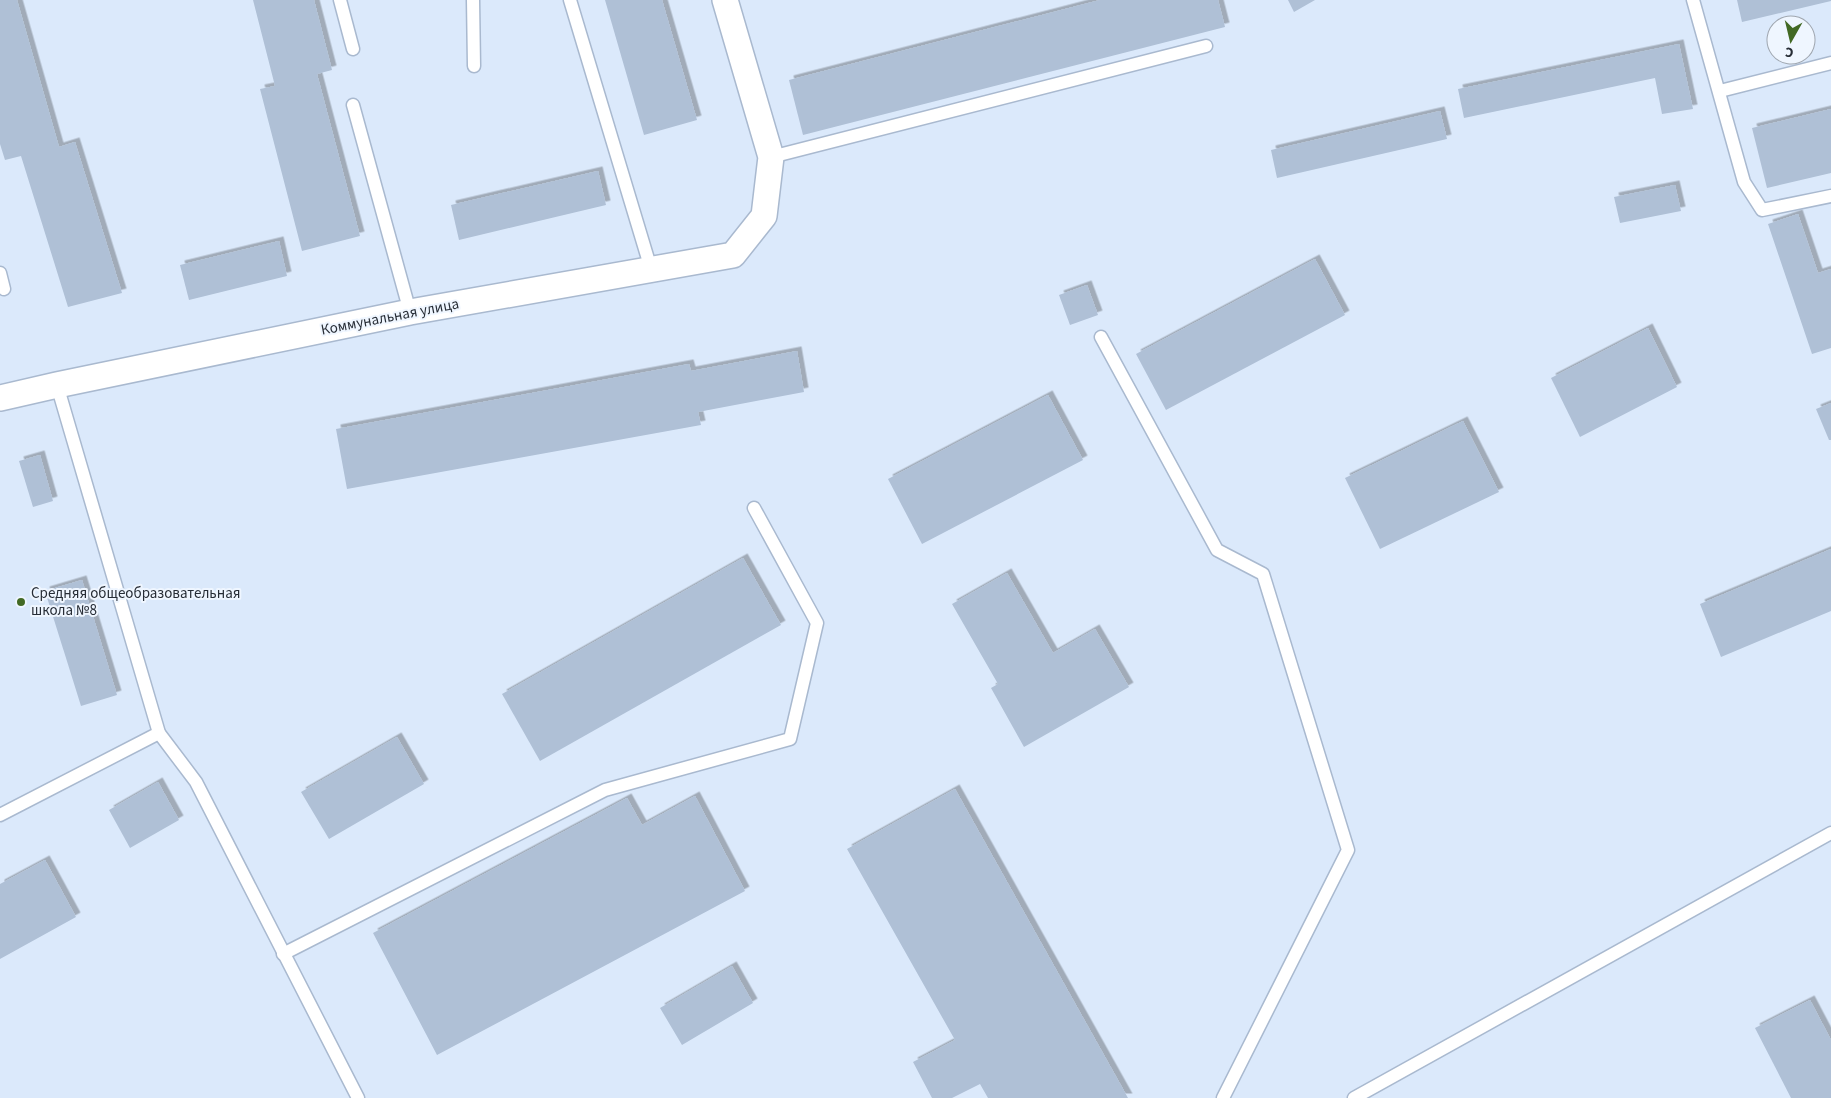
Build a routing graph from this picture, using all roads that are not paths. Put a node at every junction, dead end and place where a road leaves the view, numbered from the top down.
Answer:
1 (340, 0) edge
2 (473, 0) edge
3 (570, 0) edge
4 (725, 0) edge
5 (1693, 0) edge
6 (1206, 46) dead end
7 (353, 49) dead end
8 (1831, 63) edge
9 (474, 66) dead end
10 (1720, 91) junction
11 (354, 105) dead end
12 (771, 157) junction
13 (1831, 196) edge
14 (651, 269) junction
15 (0, 273) edge
16 (4, 289) dead end
17 (410, 312) junction
18 (1101, 337) dead end
19 (57, 385) junction
20 (0, 398) edge
21 (754, 508) dead end
22 (158, 734) junction
23 (0, 815) edge
24 (1831, 833) edge
25 (283, 954) junction
26 (358, 1098) edge
27 (1223, 1098) edge
28 (1354, 1098) edge

1 - 7 lane
2 - 9 lane
3 - 14 lane
4 - 12 street
5 - 10 lane
6 - 12 lane
8 - 10 lane
10 - 13 lane
11 - 17 lane
12 - 14 street, Коммунальная улица
14 - 17 street, Коммунальная улица
15 - 16 lane
17 - 19 street, Коммунальная улица
18 - 27 lane
19 - 20 street, Коммунальная улица
19 - 22 lane
21 - 25 lane
22 - 23 lane
22 - 25 lane
24 - 28 lane
25 - 26 lane

